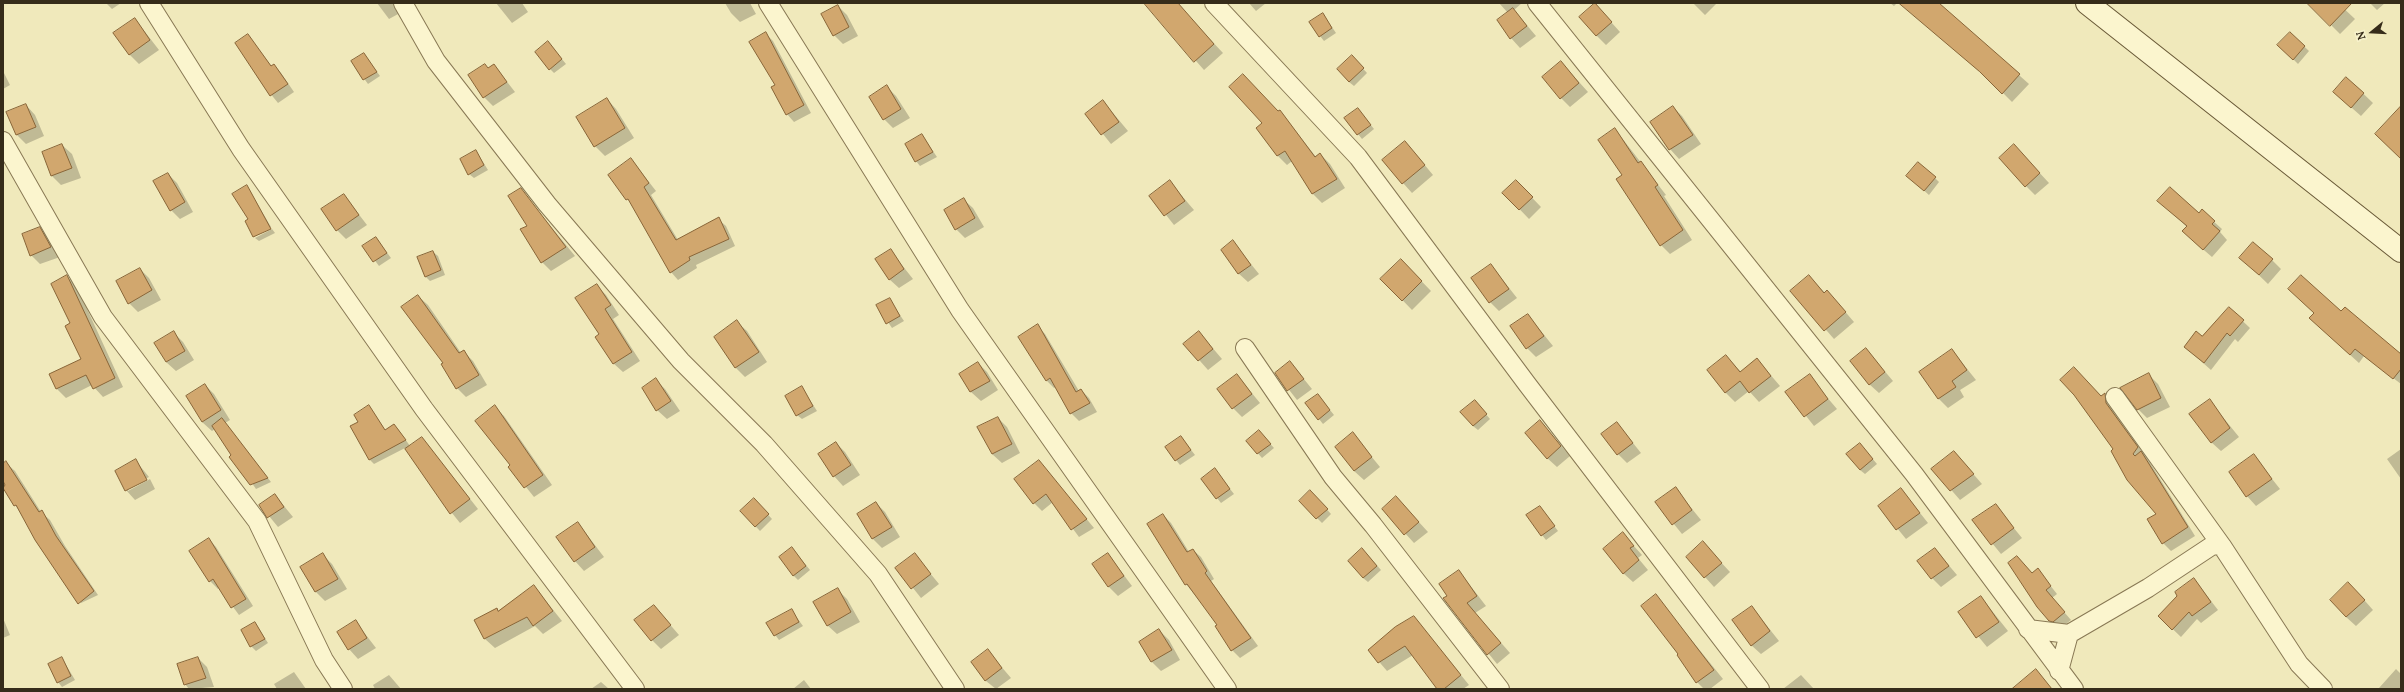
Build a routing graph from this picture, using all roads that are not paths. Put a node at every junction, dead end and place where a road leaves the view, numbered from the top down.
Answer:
1 (149, 3) edge
2 (403, 3) edge
3 (768, 3) edge
4 (1214, 3) edge
5 (1537, 3) edge
6 (2087, 3) edge
7 (3, 141) edge
8 (2401, 251) edge
9 (1245, 348) dead end
10 (2115, 396) dead end
11 (2222, 546) junction
12 (2028, 629) junction
13 (2069, 634) junction
14 (2059, 671) junction
15 (343, 689) edge
16 (635, 689) edge
17 (955, 689) edge
18 (1227, 689) edge
19 (1500, 689) edge
20 (1760, 689) edge
21 (2074, 689) edge
22 (2322, 689) edge

1 - 16 street
2 - 17 street
3 - 18 street
4 - 20 street
5 - 12 street
6 - 8 main road
7 - 15 street
9 - 19 street
10 - 11 street
11 - 13 street
11 - 22 street
12 - 13 street
12 - 14 street
13 - 14 street
14 - 21 street

